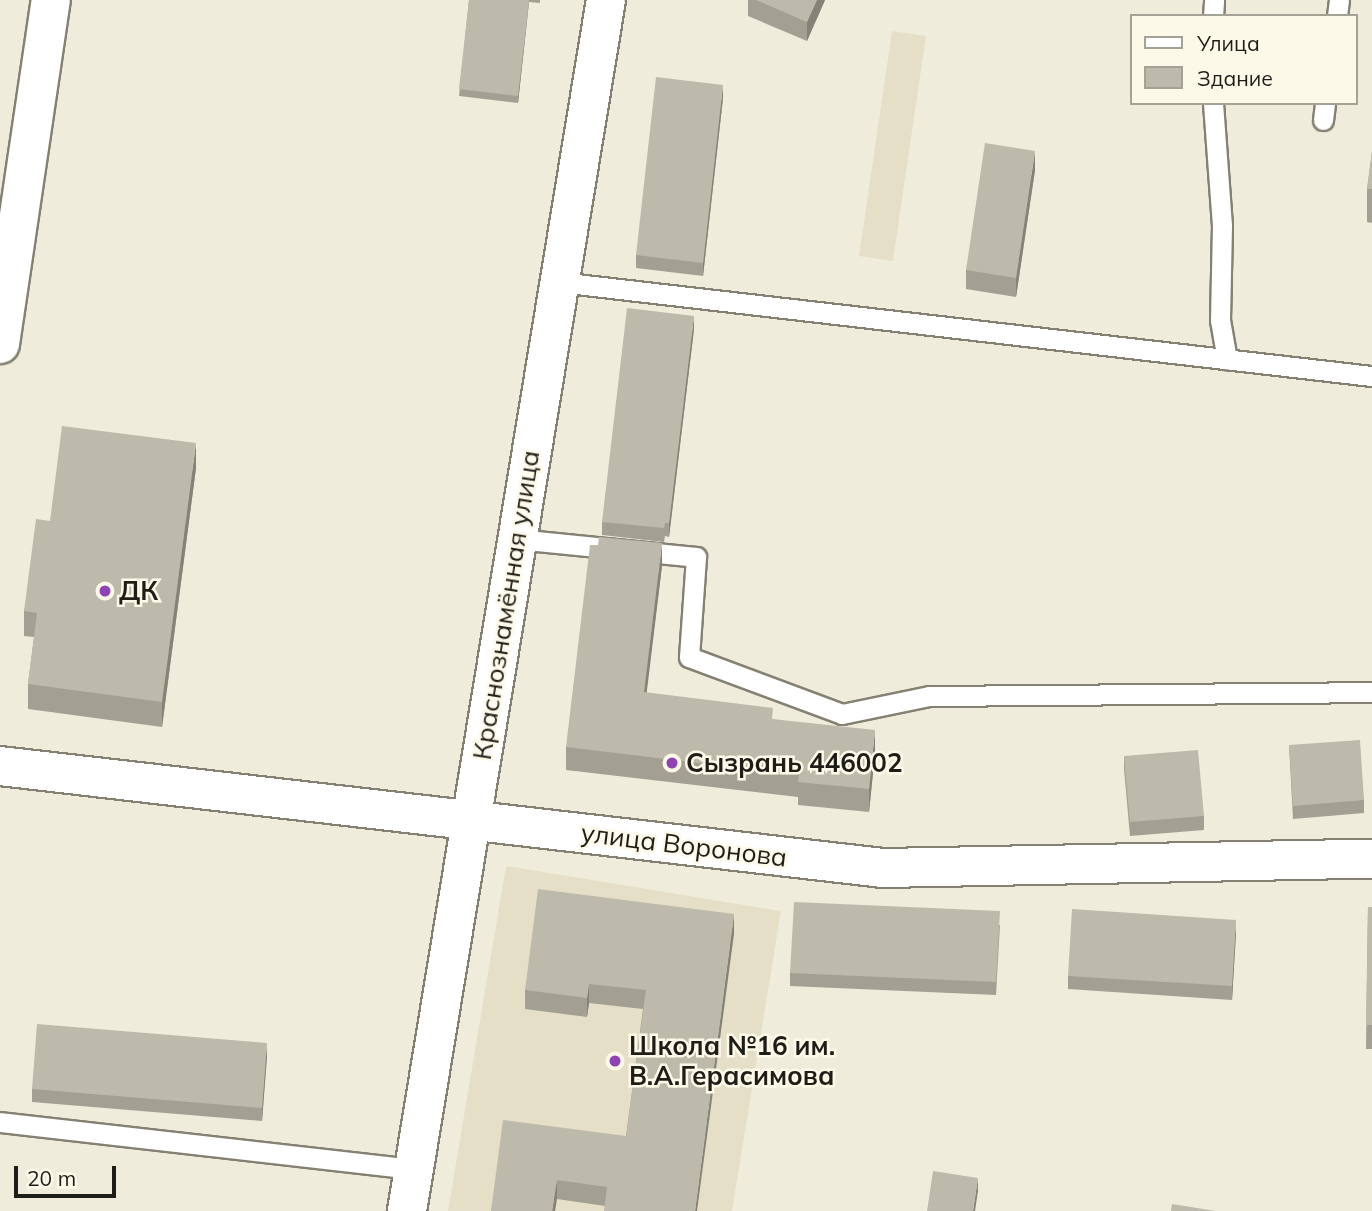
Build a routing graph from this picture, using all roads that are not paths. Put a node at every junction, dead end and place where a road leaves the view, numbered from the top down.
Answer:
1 (51, 0) edge
2 (606, 0) edge
3 (1213, 105) edge
4 (559, 282) junction
5 (0, 345) edge
6 (1227, 359) junction
7 (1372, 376) edge
8 (516, 539) junction
9 (1372, 692) edge
10 (0, 766) edge
11 (470, 820) junction
12 (1372, 859) edge
13 (0, 1122) edge
14 (414, 1169) junction
15 (407, 1211) edge

1 - 5 street
2 - 4 street, Краснознамённая улица
3 - 6 lane
4 - 6 lane
4 - 8 street, Краснознамённая улица
6 - 7 lane
8 - 9 lane
8 - 11 street, Краснознамённая улица
10 - 11 street, улица Воронова
11 - 12 street, улица Воронова
11 - 14 street, Краснознамённая улица
13 - 14 lane
14 - 15 street, Краснознамённая улица

